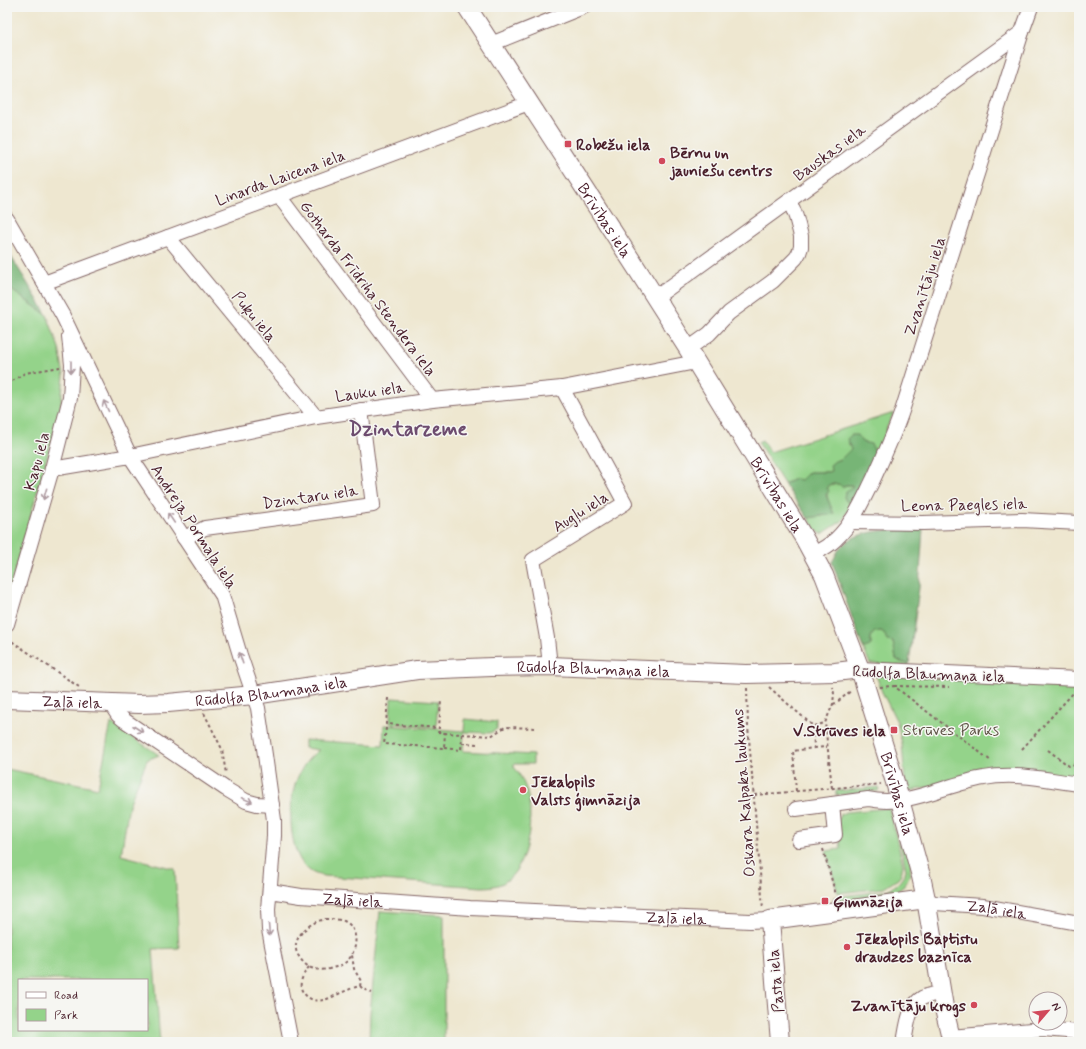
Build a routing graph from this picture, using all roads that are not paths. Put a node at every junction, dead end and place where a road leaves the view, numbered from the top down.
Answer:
1 (467, 7) edge
2 (583, 7) edge
3 (1031, 7) edge
4 (1022, 32) junction
5 (491, 44) junction
6 (529, 103) junction
7 (279, 196) junction
8 (788, 202) junction
9 (7, 219) edge
10 (168, 237) junction
11 (44, 283) junction
12 (656, 298) junction
13 (68, 328) junction
14 (692, 356) junction
15 (562, 388) junction
16 (432, 400) junction
17 (361, 410) junction
18 (316, 417) junction
19 (130, 456) junction
20 (52, 469) junction
21 (850, 522) junction
22 (1079, 523) edge
23 (184, 538) junction
24 (813, 554) junction
25 (7, 624) edge
26 (550, 666) junction
27 (860, 669) junction
28 (1078, 684) edge
29 (8, 691) edge
30 (254, 695) junction
31 (110, 703) junction
32 (1079, 784) edge
33 (900, 800) junction
34 (832, 804) junction
35 (272, 805) junction
36 (796, 809) dead end
37 (799, 840) dead end
38 (270, 891) junction
39 (926, 899) junction
40 (767, 915) junction
41 (1079, 923) edge
42 (941, 992) junction
43 (1079, 1032) edge
44 (1043, 1035) edge
45 (951, 1040) edge
46 (291, 1042) edge
47 (780, 1042) edge
48 (904, 1042) edge

1 - 5 main road, Brīvības iela
2 - 5 street
3 - 4 street, Zvanītāju iela
4 - 8 street, Bauskas iela
4 - 21 street, Zvanītāju iela
5 - 6 main road, Brīvības iela
6 - 7 street, Linarda Laicena iela
6 - 12 main road, Brīvības iela
7 - 10 street, Linarda Laicena iela
7 - 16 street, Gotharda Frīdriha Stendera iela
8 - 12 street, Bauskas iela
8 - 14 street
9 - 11 street, Andreja Pormaļa iela
10 - 11 street, Linarda Laicena iela
10 - 18 street, Puķu iela
11 - 13 street, Andreja Pormaļa iela
12 - 14 main road, Brīvības iela
19 -> 13 street, Andreja Pormaļa iela
13 -> 20 street, Kapu iela
14 - 15 street, Lauku iela
14 - 24 main road, Brīvības iela
15 - 16 street, Lauku iela
15 - 26 street, Augļu iela
16 - 17 street, Lauku iela
17 - 18 street, Lauku iela
17 - 23 street, Dzintaru iela
18 - 19 street, Lauku iela
19 - 20 street, Lauku iela
23 -> 19 street, Andreja Pormaļa iela
20 -> 25 street, Kapu iela
21 - 22 street, Leona Paegles iela
21 - 24 street, Zvanītāju iela
30 -> 23 street, Andreja Pormaļa iela
24 - 27 main road, Brīvības iela
26 - 27 main road, Rūdolfa Blaumaņa iela
26 - 30 main road, Rūdolfa Blaumaņa iela
27 - 28 street, Rūdolfa Blaumaņa iela
27 - 33 main road, Brīvības iela
29 - 31 main road, Zaļā iela
30 - 31 main road, Rūdolfa Blaumaņa iela
30 - 35 street, Andreja Pormaļa iela
31 -> 35 street, Zaļā iela
32 - 33 street
33 - 34 street
33 - 39 main road, Brīvības iela
34 - 36 street
34 - 37 street
35 - 38 street, Andreja Pormaļa iela
38 - 40 street, Zaļā iela
38 -> 46 street, Andreja Pormaļa iela
39 - 40 main road, Zaļā iela
39 - 41 street, Zaļā iela
39 - 42 main road, Brīvības iela
40 - 47 main road, Pasta iela
42 - 45 main road, Brīvības iela
42 - 48 street
43 - 44 street
44 - 45 street

